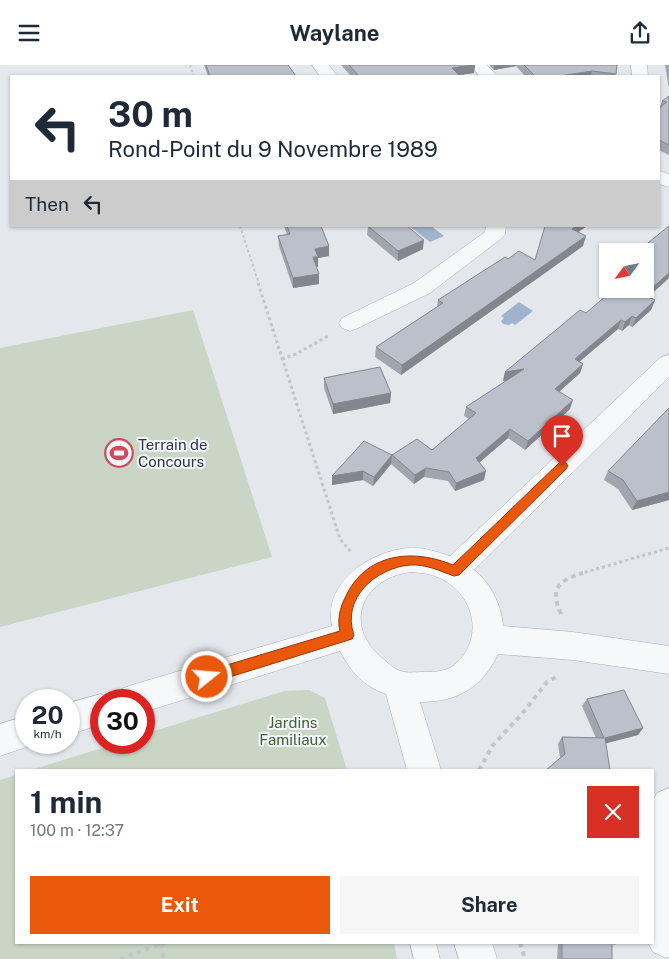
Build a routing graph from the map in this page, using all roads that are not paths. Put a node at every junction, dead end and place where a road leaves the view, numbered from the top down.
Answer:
1 (477, 65) edge
2 (488, 75) edge
3 (496, 227) edge
4 (350, 323) road end
5 (669, 363) edge
6 (454, 571) junction
7 (348, 635) junction
8 (489, 639) junction
9 (669, 661) edge
10 (399, 685) junction
11 (155, 693) edge
12 (15, 735) edge
13 (0, 740) edge
14 (424, 769) edge
15 (669, 805) edge
16 (666, 939) dead end
17 (423, 944) edge
18 (474, 944) edge
19 (427, 959) edge
20 (478, 959) edge

1 - 2 street
3 - 4 street
5 - 6 street
6 - 7 street
6 - 8 street
7 - 10 street
7 - 11 street
8 - 9 street
8 - 10 street
10 - 14 street
12 - 13 street
15 - 16 street
17 - 19 lane
18 - 20 street

